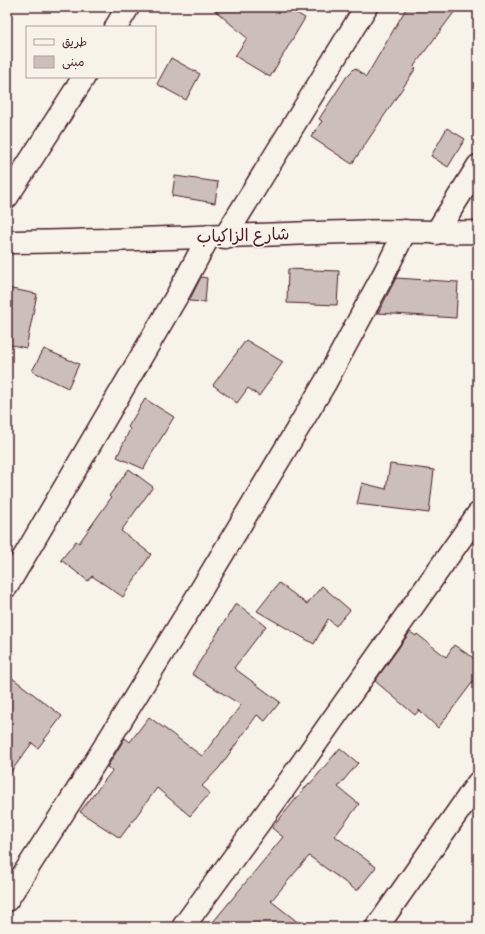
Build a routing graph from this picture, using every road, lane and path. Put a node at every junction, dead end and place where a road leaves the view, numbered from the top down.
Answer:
1 (128, 7) edge
2 (366, 7) edge
3 (117, 26) edge
4 (83, 78) edge
5 (478, 166) edge
6 (7, 197) edge
7 (405, 231) junction
8 (478, 232) edge
9 (436, 233) junction
10 (217, 236) junction
11 (7, 242) edge
12 (478, 514) edge
13 (7, 586) edge
14 (478, 783) edge
15 (7, 900) edge
16 (183, 927) edge
17 (377, 927) edge

1 - 3 street
2 - 10 street
4 - 6 street
5 - 9 street
7 - 9 street, شارع الزاكياب
7 - 10 street, شارع الزاكياب
7 - 15 street
8 - 9 street, شارع الزاكياب
10 - 11 street, شارع الزاكياب
10 - 13 street
12 - 16 street
14 - 17 street

